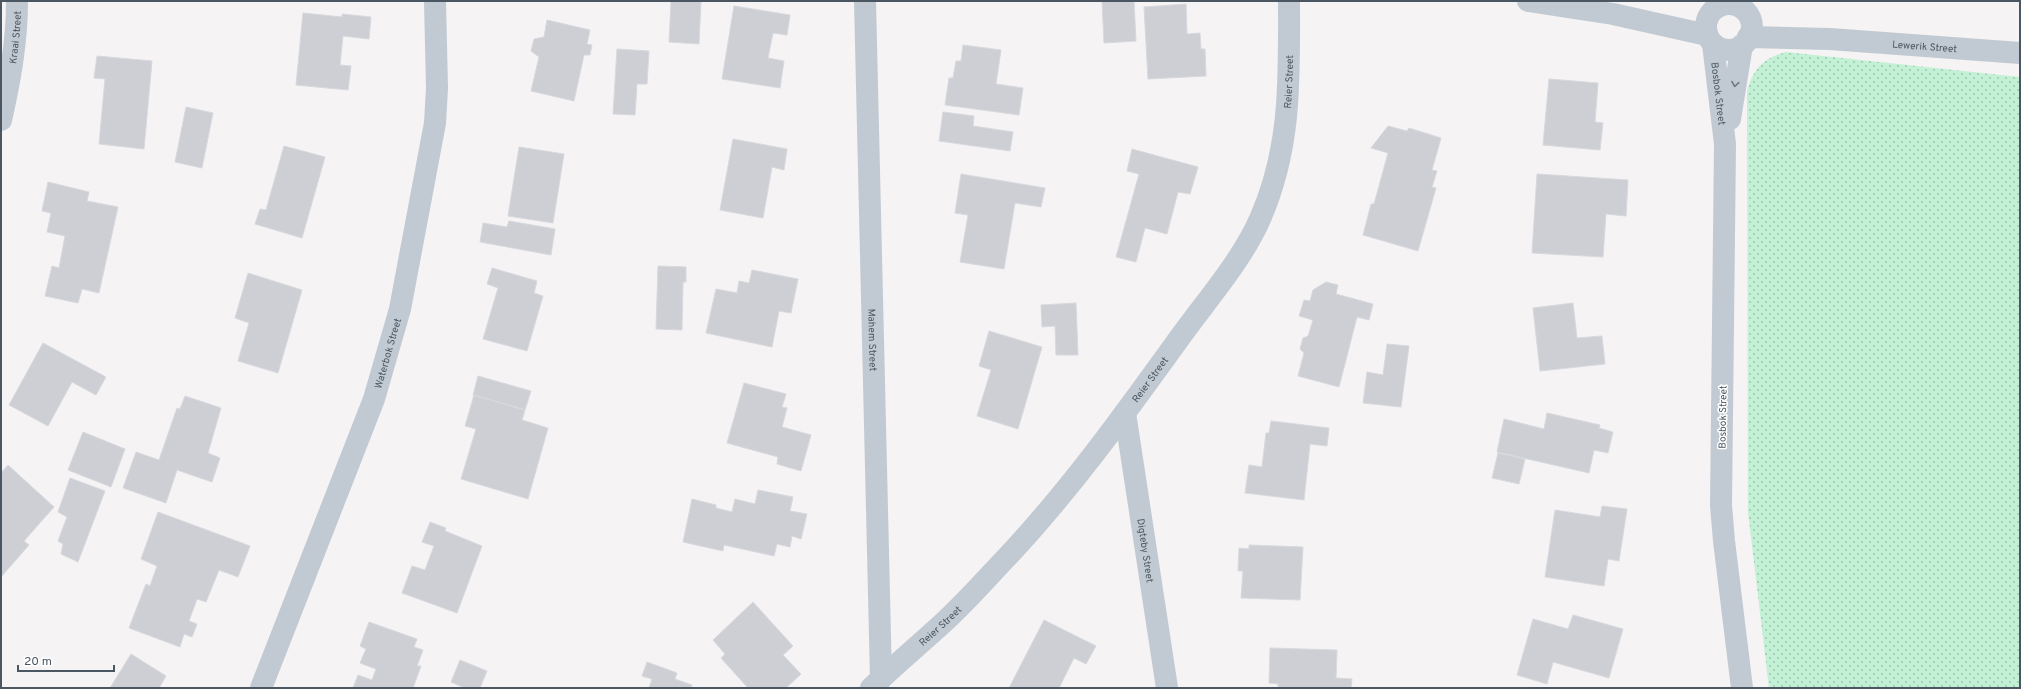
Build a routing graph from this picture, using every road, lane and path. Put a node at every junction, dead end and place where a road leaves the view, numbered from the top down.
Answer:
1 (18, 1) edge
2 (435, 1) edge
3 (865, 1) edge
4 (1289, 1) edge
5 (1528, 1) edge
6 (1712, 21) edge
7 (1745, 22) edge
8 (2020, 53) edge
9 (1, 120) edge
10 (1725, 144) junction
11 (1125, 413) junction
12 (876, 683) edge
13 (261, 688) edge
14 (1167, 688) edge
15 (1742, 688) edge

1 - 9 street, Kraai Street
2 - 13 street, Waterbok Street
3 - 12 street, Mahem Street
4 - 11 street, Reier Street
5 - 6 street
6 - 7 street
6 - 7 street
6 - 10 street, Bosbok Street
7 - 8 street, Lewerik Street
7 -> 10 street, Bosbok Street
10 - 15 street, Bosbok Street
11 - 12 street, Reier Street
11 - 14 street, Digteby Street

